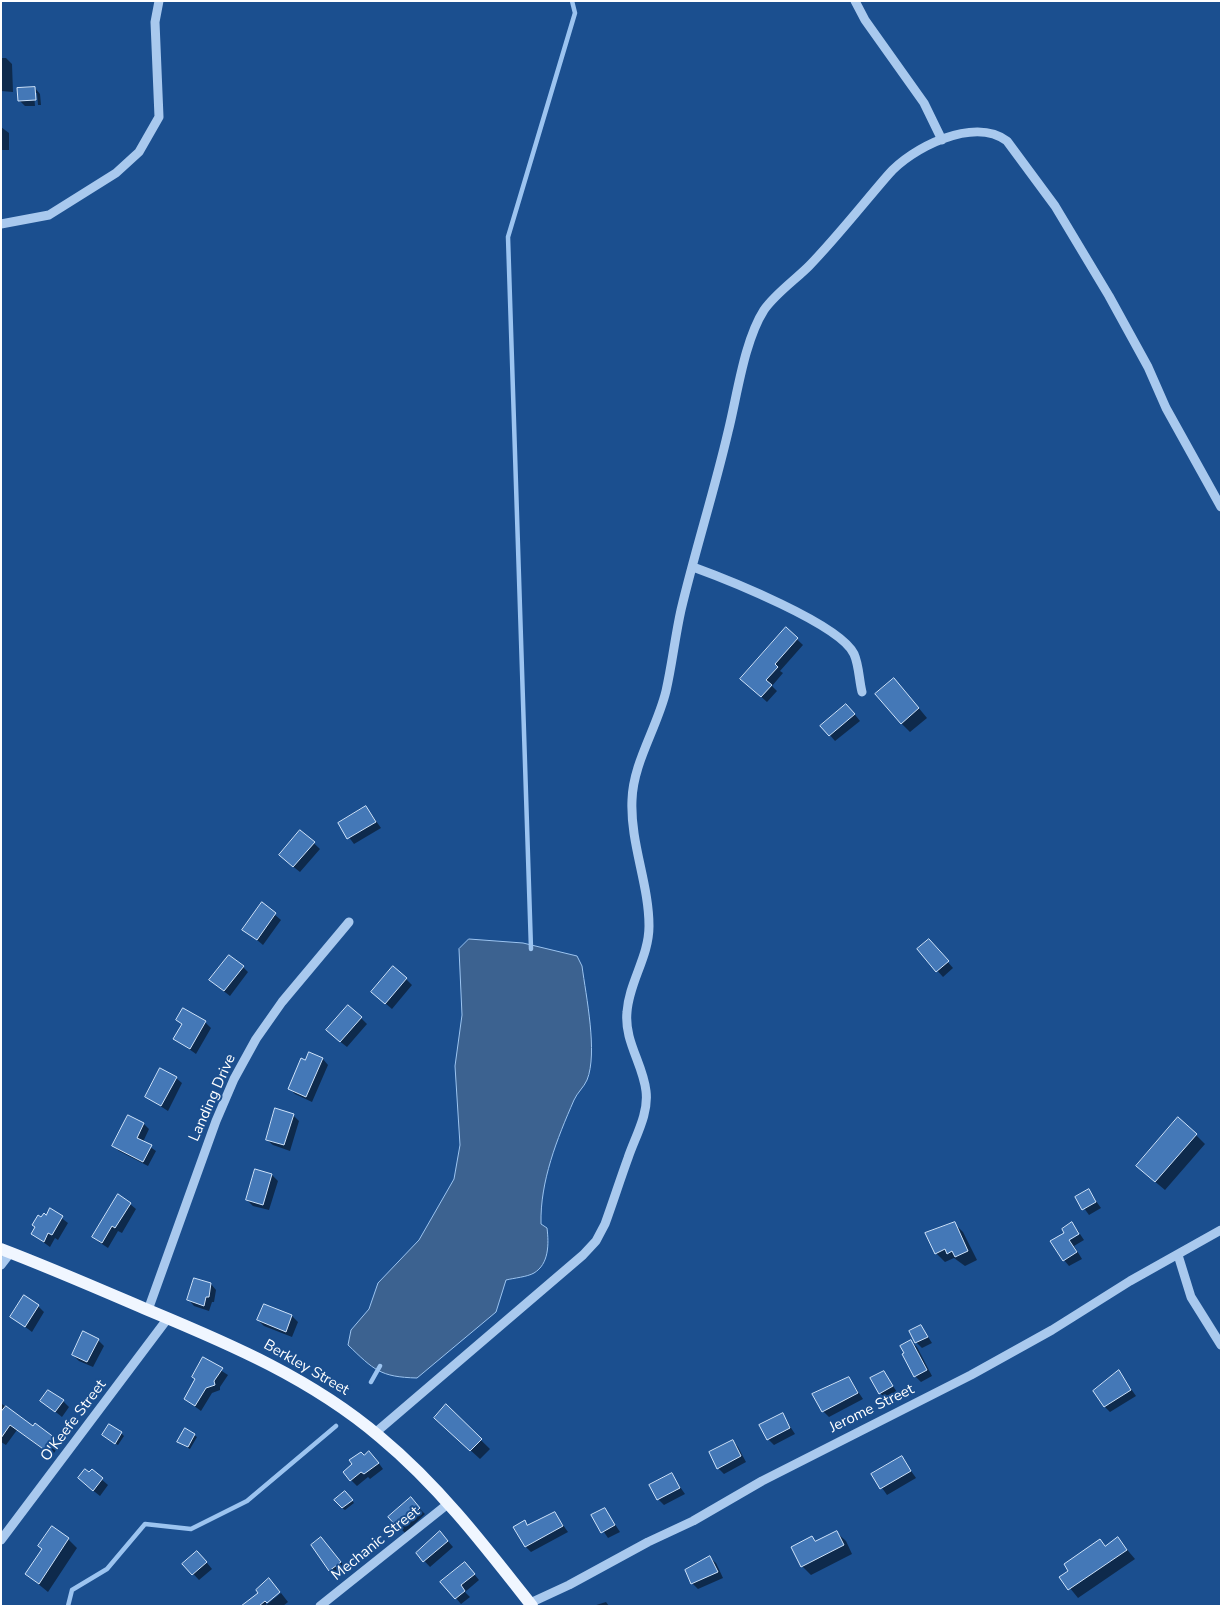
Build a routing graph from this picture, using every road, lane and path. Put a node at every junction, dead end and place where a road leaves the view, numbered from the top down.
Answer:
1 (159, 1) edge
2 (855, 1) edge
3 (942, 140) junction
4 (1, 224) edge
5 (1221, 508) edge
6 (693, 567) junction
7 (862, 692) dead end
8 (349, 922) dead end
9 (1221, 1230) edge
10 (6, 1250) edge
11 (1178, 1255) junction
12 (1, 1265) edge
13 (148, 1310) junction
14 (168, 1318) junction
15 (1221, 1345) edge
16 (375, 1433) junction
17 (449, 1503) junction
18 (1, 1540) edge
19 (531, 1604) edge
20 (320, 1606) edge

1 - 4 street
2 - 3 street
3 - 5 street
3 - 6 street
6 - 7 street
6 - 16 street
8 - 13 street, Landing Drive
9 - 11 street, Jerome Street
10 - 12 street
10 - 13 main road, Berkley Street
11 - 15 street
11 - 19 street, Jerome Street
13 - 14 main road, Berkley Street
14 - 16 main road, Berkley Street
14 - 18 street, O'Keefe Street
16 - 17 main road, Berkley Street
17 - 19 main road, Berkley Street
17 - 20 street, Mechanic Street

